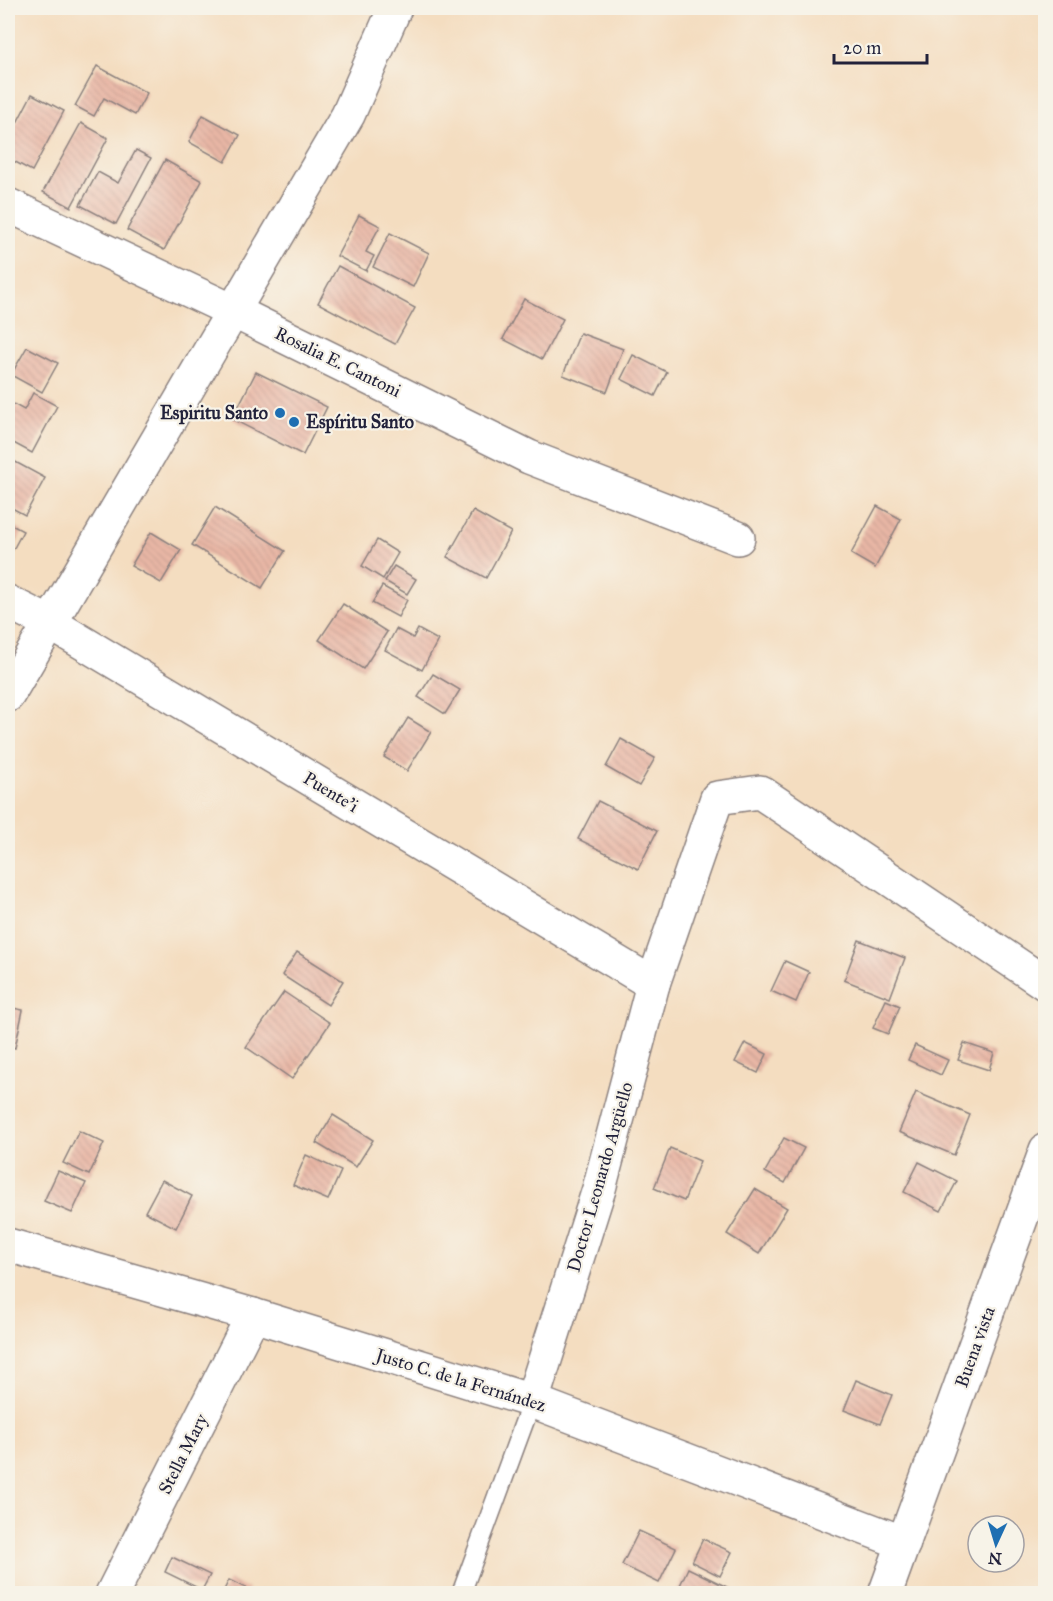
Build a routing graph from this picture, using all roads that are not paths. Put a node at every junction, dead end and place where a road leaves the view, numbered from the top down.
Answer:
1 (395, 8) edge
2 (8, 206) edge
3 (234, 311) junction
4 (738, 538) dead end
5 (8, 602) edge
6 (50, 624) junction
7 (8, 695) edge
8 (653, 984) junction
9 (1046, 984) edge
10 (1046, 1150) edge
11 (8, 1245) edge
12 (253, 1315) junction
13 (532, 1401) junction
14 (904, 1543) junction
15 (112, 1593) edge
16 (461, 1593) edge
17 (885, 1593) edge

1 - 3 street
2 - 3 street, Rosalia E. Cantoni
3 - 4 street, Rosalia E. Cantoni
3 - 6 street
5 - 6 street, Puente'i
6 - 7 street
6 - 8 street, Puente'i
8 - 9 street, Doctor Leonardo Argüello
8 - 13 street, Doctor Leonardo Argüello
10 - 14 street, Buena vista
11 - 12 street, Justo C. de la Fernández
12 - 13 street, Justo C. de la Fernández
12 - 15 street, Stella Mary
13 - 14 street, Justo C. de la Fernández
13 - 16 lane, Doctor Leonardo Argüello
14 - 17 street, Buena vista

